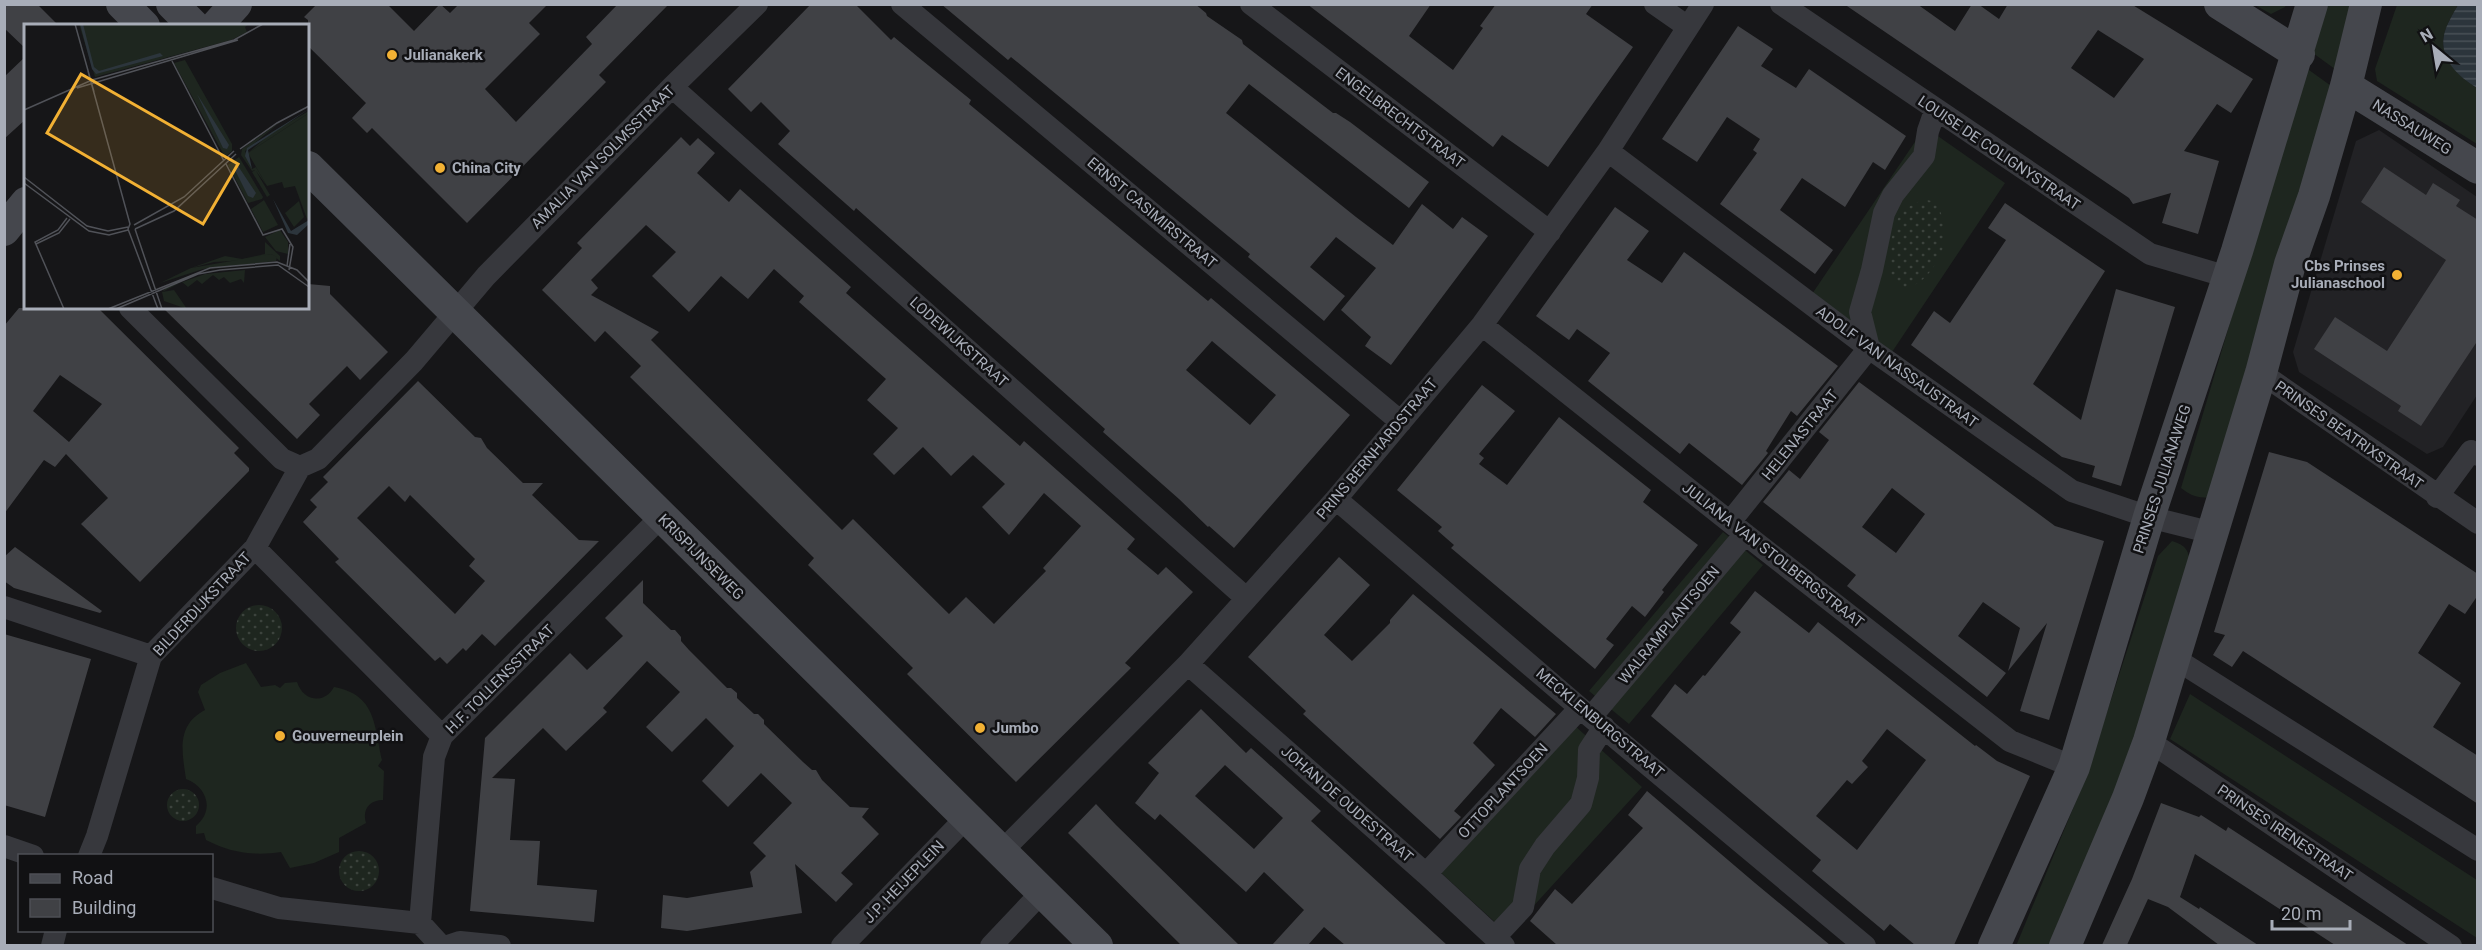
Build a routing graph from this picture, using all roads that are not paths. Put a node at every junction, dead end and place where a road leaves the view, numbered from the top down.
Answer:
1 (122, 4) edge
2 (167, 4) edge
3 (172, 4) edge
4 (236, 4) edge
5 (757, 4) edge
6 (902, 4) edge
7 (1251, 4) edge
8 (1655, 4) edge
9 (1703, 4) edge
10 (1781, 4) edge
11 (2220, 4) edge
12 (2312, 4) edge
13 (2366, 4) edge
14 (142, 24) edge
15 (152, 24) edge
16 (192, 24) edge
17 (218, 24) edge
18 (1688, 27) junction
19 (2299, 54) junction
20 (2346, 86) junction
21 (672, 87) junction
22 (1935, 111) junction
23 (1608, 151) junction
24 (309, 168) edge
25 (2478, 168) edge
26 (24, 205) edge
27 (4, 230) edge
28 (1550, 232) junction
29 (2228, 277) junction
30 (131, 309) edge
31 (455, 314) junction
32 (1482, 325) junction
33 (1869, 348) junction
34 (2261, 373) junction
35 (1401, 422) junction
36 (2478, 455) edge
37 (300, 466) junction
38 (2438, 497) junction
39 (1336, 499) junction
40 (661, 517) junction
41 (2150, 517) junction
42 (2478, 524) edge
43 (1738, 528) junction
44 (2212, 533) junction
45 (255, 548) junction
46 (1246, 598) junction
47 (4, 607) edge
48 (151, 656) junction
49 (2174, 658) junction
50 (1188, 664) junction
51 (1592, 717) junction
52 (442, 736) junction
53 (2149, 741) junction
54 (2074, 767) junction
55 (966, 818) junction
56 (4, 846) edge
57 (2478, 850) edge
58 (1001, 852) junction
59 (30, 854) edge
60 (89, 854) edge
61 (1426, 874) junction
62 (213, 888) edge
63 (1042, 892) junction
64 (420, 924) junction
65 (1499, 941) edge
66 (441, 945) edge
67 (448, 945) edge
68 (500, 945) edge
69 (842, 945) edge
70 (991, 945) edge
71 (1097, 945) edge
72 (1865, 945) edge
73 (1994, 945) edge
74 (2065, 945) edge
75 (2451, 945) edge

1 - 14 street
2 - 15 street
3 - 16 street
4 - 17 street
5 - 21 street, AMALIA VAN SOLMSSTRAAT
6 - 35 street, ERNST CASIMIRSTRAAT
7 - 28 street, ENGELBRECHTSTRAAT
8 - 18 street
9 - 18 street, PRINS BERNHARDSTRAAT
10 - 22 street, LOUISE DE COLIGNYSTRAAT
11 - 19 street
12 - 19 street, PRINSES JULIANAWEG
13 - 20 street
18 - 23 street, PRINS BERNHARDSTRAAT
19 - 29 street, PRINSES JULIANAWEG
20 - 25 street, NASSAUWEG
20 - 34 street
21 - 31 street, AMALIA VAN SOLMSSTRAAT
21 - 46 street, LODEWIJKSTRAAT
22 - 29 street, LOUISE DE COLIGNYSTRAAT
22 - 33 street
23 - 28 street, PRINS BERNHARDSTRAAT
23 - 33 street, ADOLF VAN NASSAUSTRAAT
24 - 31 street, KRISPIJNSEWEG
26 - 27 street
28 - 32 street, PRINS BERNHARDSTRAAT
29 - 41 street, PRINSES JULIANAWEG
30 - 37 street
31 - 37 street
31 - 40 street, KRISPIJNSEWEG
32 - 35 street, PRINS BERNHARDSTRAAT
32 - 43 street, JULIANA VAN STOLBERGSTRAAT
33 - 41 street, ADOLF VAN NASSAUSTRAAT
33 - 43 street, HELENASTRAAT
34 - 38 street, PRINSES BEATRIXSTRAAT
34 - 44 street
35 - 39 street, PRINS BERNHARDSTRAAT
36 - 38 street, PRINSES BEATRIXSTRAAT
37 - 45 street, BILDERDIJKSTRAAT
38 - 42 street, PRINSES BEATRIXSTRAAT
39 - 46 street, PRINS BERNHARDSTRAAT
39 - 51 street, MECKLENBURGSTRAAT
40 - 52 street, H.F. TOLLENSSTRAAT
40 - 55 street, KRISPIJNSEWEG
41 - 44 street, ADOLF VAN NASSAUSTRAAT
41 - 54 street, PRINSES JULIANAWEG
43 - 51 street, WALRAMPLANTSOEN
43 - 54 street, JULIANA VAN STOLBERGSTRAAT
44 - 49 street
45 - 48 street, BILDERDIJKSTRAAT
45 - 52 street
46 - 50 street, PRINS BERNHARDSTRAAT
47 - 48 street
48 - 60 street, BILDERDIJKSTRAAT
49 - 53 street
49 - 57 street
50 - 58 street, PRINS BERNHARDSTRAAT
50 - 61 street, JOHAN DE OUDESTRAAT
51 - 61 street, OTTOPLANTSOEN
51 - 65 street
51 - 72 street, MECKLENBURGSTRAAT
52 - 64 street, H.F. TOLLENSSTRAAT
53 - 74 street
53 - 75 street, PRINSES IRENESTRAAT
54 - 73 street, PRINSES JULIANAWEG
55 - 58 street, KRISPIJNSEWEG
55 - 69 street, J.P. HEIJEPLEIN
56 - 59 street
58 - 63 street, KRISPIJNSEWEG
61 - 65 street, JOHAN DE OUDESTRAAT
62 - 64 street
63 - 70 street
63 - 71 street, KRISPIJNSEWEG
64 - 66 street
67 - 68 street

